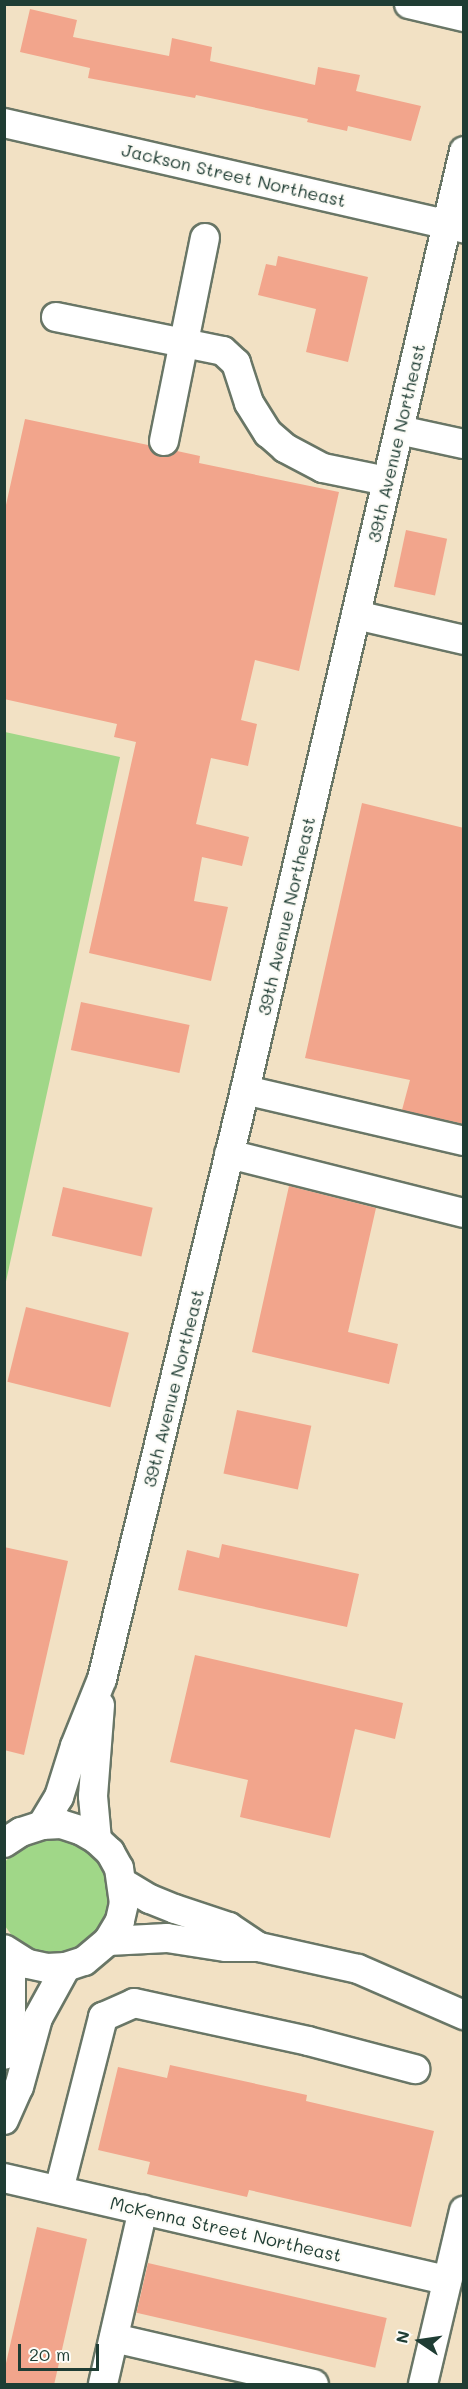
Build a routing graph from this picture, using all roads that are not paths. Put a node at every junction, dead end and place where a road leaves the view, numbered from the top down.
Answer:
1 (409, 4) edge
2 (464, 16) edge
3 (4, 123) edge
4 (464, 151) edge
5 (455, 226) edge
6 (205, 238) dead end
7 (56, 317) dead end
8 (184, 343) junction
9 (399, 430) junction
10 (164, 441) dead end
11 (464, 444) edge
12 (387, 482) junction
13 (356, 615) junction
14 (464, 640) edge
15 (245, 1090) junction
16 (464, 1141) edge
17 (229, 1154) junction
18 (464, 1213) edge
19 (102, 1679) junction
20 (42, 1825) junction
21 (97, 1840) junction
22 (4, 1843) edge
23 (123, 1883) junction
24 (108, 1941) junction
25 (260, 1947) junction
26 (8, 1952) edge
27 (66, 1967) junction
28 (464, 2014) edge
29 (4, 2055) edge
30 (415, 2069) dead end
31 (4, 2120) edge
32 (4, 2178) edge
33 (59, 2190) junction
34 (143, 2210) junction
35 (464, 2211) edge
36 (447, 2280) junction
37 (114, 2338) junction
38 (103, 2385) edge
39 (314, 2385) edge
40 (423, 2385) edge

1 - 2 street
3 - 5 street, Jackson Street Northeast
4 - 5 street, 39th Avenue Northeast
5 - 9 street, 39th Avenue Northeast
6 - 8 street
7 - 8 street
8 - 10 street
8 - 12 street
9 - 11 street
9 - 12 street, 39th Avenue Northeast
12 - 13 street, 39th Avenue Northeast
13 - 14 street
13 - 15 street, 39th Avenue Northeast
15 - 16 street
15 - 17 street, 39th Avenue Northeast
17 - 18 street
17 - 19 street, 39th Avenue Northeast
19 - 20 street, 39th Avenue Northeast
19 - 21 street, 39th Avenue Northeast
20 - 21 street
20 - 22 street
21 - 23 street
23 - 24 street
23 - 25 street
24 - 25 street
24 - 27 street
25 - 28 street
26 - 27 street
26 - 29 street
27 - 31 street
30 - 33 street
32 - 33 street, McKenna Street Northeast
33 - 34 street, McKenna Street Northeast
34 - 36 street, McKenna Street Northeast
34 - 37 street
35 - 36 street
36 - 40 street
37 - 38 street
37 - 39 street

